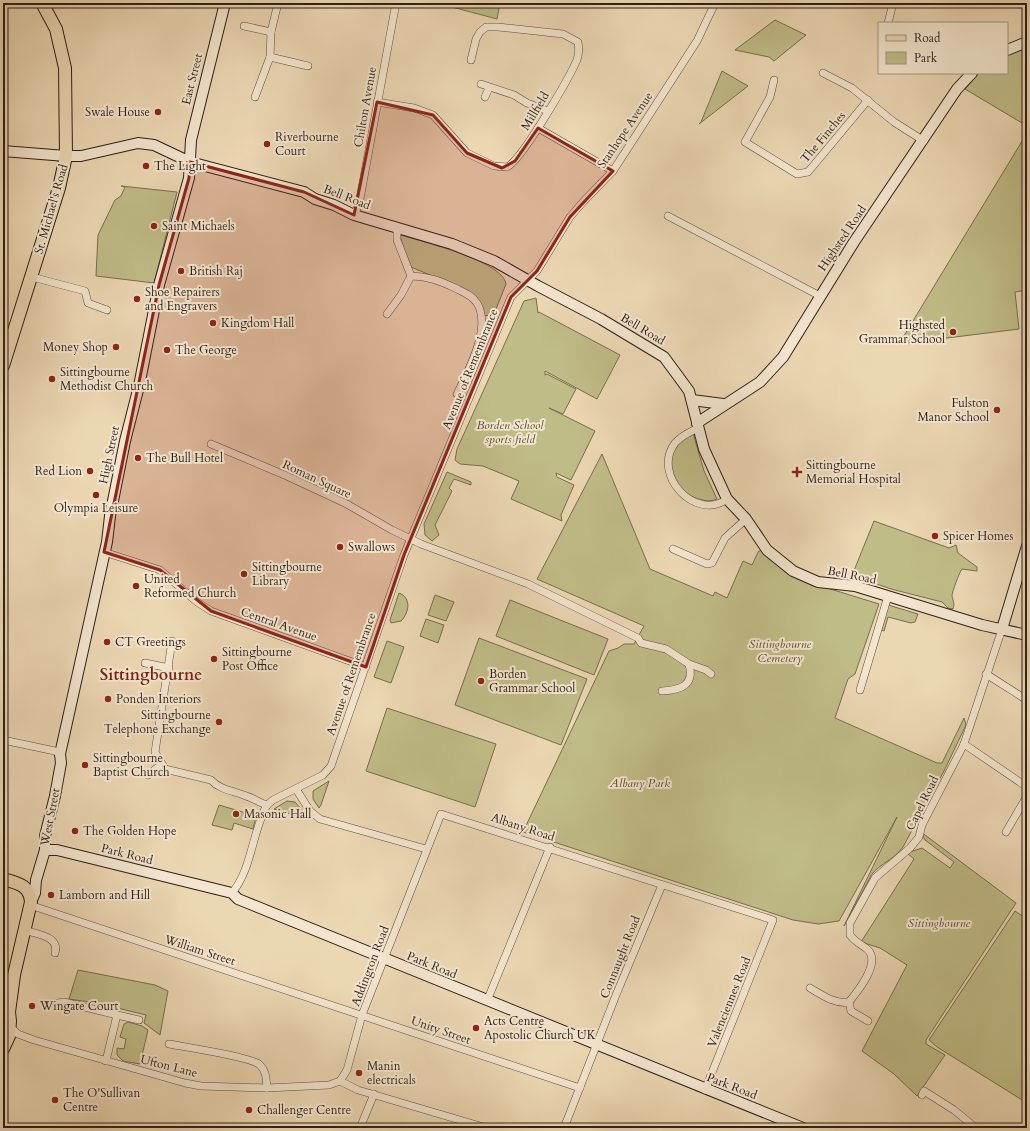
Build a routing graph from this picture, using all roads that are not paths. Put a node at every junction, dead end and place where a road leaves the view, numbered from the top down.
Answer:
1 (42, 3) edge
2 (225, 3) edge
3 (278, 3) edge
4 (396, 3) edge
5 (715, 3) edge
6 (893, 3) edge
7 (888, 22) edge
8 (244, 26) dead end
9 (272, 32) junction
10 (1027, 42) edge
11 (1008, 50) edge
12 (270, 57) junction
13 (471, 60) dead end
14 (308, 66) dead end
15 (823, 74) dead end
16 (971, 74) edge
17 (774, 80) dead end
18 (481, 84) dead end
19 (489, 88) junction
20 (255, 97) dead end
21 (485, 97) dead end
22 (868, 100) junction
23 (377, 102) junction
24 (548, 111) junction
25 (538, 128) junction
26 (924, 141) junction
27 (3, 151) edge
28 (66, 156) junction
29 (190, 162) junction
30 (613, 171) junction
31 (354, 215) junction
32 (668, 216) dead end
33 (397, 228) junction
34 (411, 276) junction
35 (32, 277) junction
36 (528, 280) junction
37 (820, 296) junction
38 (107, 310) dead end
39 (387, 314) dead end
40 (3, 366) edge
41 (457, 394) dead end
42 (692, 400) junction
43 (723, 404) junction
44 (698, 425) junction
45 (211, 444) dead end
46 (727, 499) junction
47 (746, 520) junction
48 (411, 538) junction
49 (1027, 546) edge
50 (673, 549) dead end
51 (104, 552) junction
52 (888, 596) junction
53 (1002, 630) junction
54 (1027, 635) edge
55 (172, 641) dead end
56 (146, 663) dead end
57 (689, 664) junction
58 (366, 667) junction
59 (169, 668) junction
60 (712, 674) dead end
61 (986, 674) junction
62 (860, 690) dead end
63 (662, 691) dead end
64 (1027, 700) edge
65 (3, 740) edge
66 (964, 744) junction
67 (60, 754) junction
68 (162, 764) junction
69 (148, 775) dead end
70 (1027, 787) edge
71 (296, 789) junction
72 (1027, 796) edge
73 (267, 805) junction
74 (1006, 832) dead end
75 (550, 847) junction
76 (426, 849) junction
77 (44, 850) junction
78 (3, 879) edge
79 (36, 880) junction
80 (662, 885) junction
81 (25, 886) junction
82 (232, 893) junction
83 (30, 904) junction
84 (773, 923) joint
85 (24, 930) junction
86 (55, 953) dead end
87 (384, 960) junction
88 (810, 988) dead end
89 (487, 1001) junction
90 (850, 1002) junction
91 (46, 1005) dead end
92 (117, 1015) junction
93 (362, 1015) junction
94 (7, 1020) edge
95 (139, 1020) dead end
96 (868, 1021) dead end
97 (170, 1044) dead end
98 (597, 1046) junction
99 (3, 1047) edge
100 (106, 1061) junction
101 (340, 1081) junction
102 (267, 1088) junction
103 (580, 1088) junction
104 (705, 1090) junction
105 (374, 1094) junction
106 (922, 1095) dead end
107 (360, 1128) edge
108 (487, 1128) edge
109 (564, 1128) edge
110 (803, 1128) edge
111 (976, 1128) edge

1 - 28 main road, St. Michael's Road
2 - 29 street, East Street
3 - 9 street
4 - 23 street, Chilton Avenue
5 - 30 street, Stanhope Avenue
6 - 7 street
8 - 9 street
9 - 12 street
10 - 11 street
12 - 14 street
12 - 20 street
13 - 24 street, Millfield
15 - 22 street
16 - 26 street, Highsted Road
17 - 22 street, The Finches
18 - 19 street
19 - 21 street
19 - 24 street
22 - 26 street
23 - 25 street, Millfield
23 - 31 street, Chilton Avenue
24 - 25 street, Millfield
25 - 30 street
26 - 37 street, Highsted Road
27 - 28 street, Bell Road
28 - 29 street, Bell Road
28 - 35 main road, St. Michael's Road
29 - 31 street, Bell Road
29 - 51 street, High Street
30 - 36 street, Stanhope Avenue
31 - 33 street, Bell Road
32 - 37 street
33 - 34 street
33 - 36 street, Bell Road
34 - 39 street
34 - 41 street
35 - 38 street
35 - 40 main road, St. Michael's Road
36 - 42 street, Bell Road
36 - 48 street, Avenue of Remembrance
37 - 43 street, Highsted Road
42 - 43 street
42 - 44 street, Bell Road
43 - 44 street, Highsted Road
44 - 46 street, Bell Road
44 - 46 street
45 - 48 street, Roman Square
46 - 47 street, Bell Road
47 - 50 street
47 - 52 street, Bell Road
48 - 57 street
48 - 58 street, Avenue of Remembrance
49 - 53 street
51 - 58 street, Central Avenue
51 - 67 street, High Street
52 - 53 street, Bell Road
52 - 62 street
53 - 54 street, Bell Road
53 - 61 street, Capel Road
55 - 59 street
56 - 59 street
57 - 60 street
57 - 63 street
58 - 71 street, Avenue of Remembrance
59 - 68 street
61 - 64 street
61 - 66 street, Capel Road
65 - 67 street
66 - 70 street
66 - 90 street, Capel Road
67 - 77 street, West Street
68 - 69 street
68 - 73 street
71 - 73 street, Avenue of Remembrance
71 - 76 street
72 - 74 street
73 - 82 street
75 - 76 street, Albany Road
75 - 80 street, Albany Road
75 - 89 street
76 - 87 street, Addington Road
77 - 79 street, West Street
77 - 82 street, Park Road
78 - 81 main road
79 - 81 street
79 - 83 street, West Street
80 - 84 street, Albany Road
80 - 98 street, Connaught Road
81 - 83 main road
82 - 87 street, Park Road
83 - 85 main road, West Street
83 - 93 street, William Street
84 - 104 street, Valenciennes Road
85 - 86 street
85 - 94 main road, West Street
87 - 89 street, Park Road
87 - 93 street, Addington Road
88 - 90 street
89 - 98 street, Park Road
90 - 96 street
91 - 92 street
92 - 95 street
92 - 100 street
93 - 101 street, Addington Road
93 - 103 street, Unity Street
94 - 99 main road, West Street
94 - 100 street, Ufton Lane
97 - 102 street
98 - 103 street, Connaught Road
98 - 104 street, Park Road
100 - 102 street, Ufton Lane
101 - 102 street, Ufton Lane
101 - 105 street
103 - 109 street, Connaught Road
104 - 110 street, Park Road
105 - 107 street
105 - 108 street
106 - 111 street

